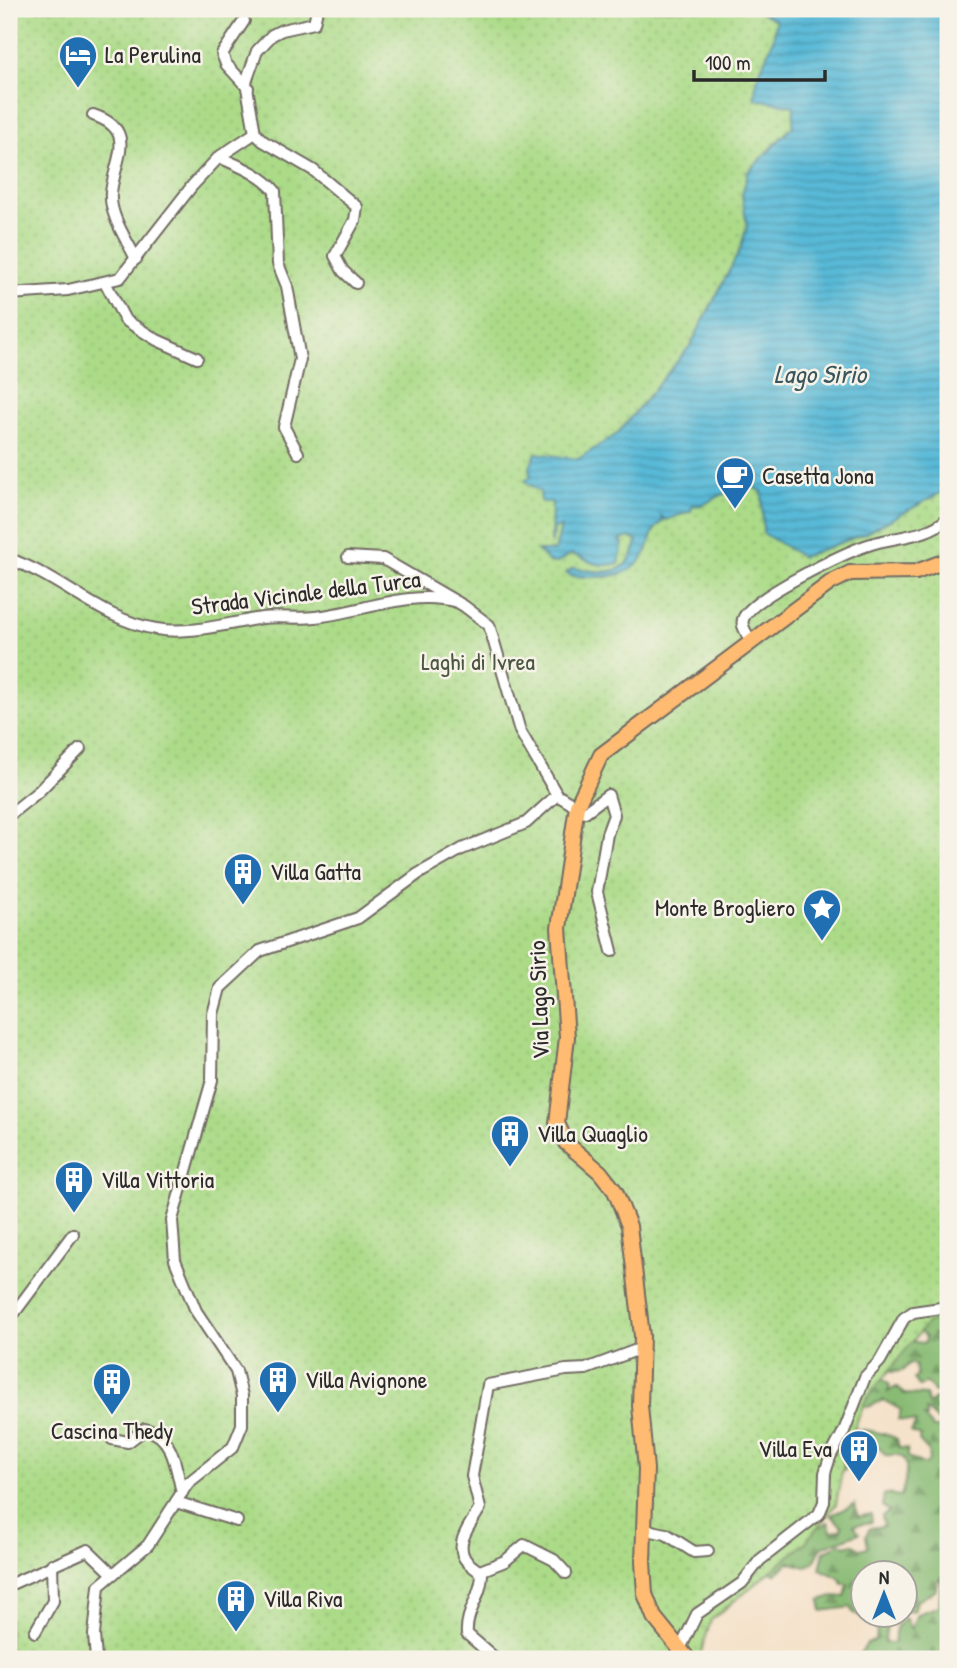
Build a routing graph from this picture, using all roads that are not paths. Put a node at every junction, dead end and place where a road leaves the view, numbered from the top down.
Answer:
1 (317, 9) edge
2 (244, 21) dead end
3 (248, 89) junction
4 (93, 115) dead end
5 (256, 133) junction
6 (219, 157) junction
7 (136, 259) junction
8 (104, 282) junction
9 (356, 283) dead end
10 (9, 294) edge
11 (197, 358) dead end
12 (298, 453) dead end
13 (948, 518) edge
14 (348, 557) dead end
15 (9, 559) edge
16 (948, 560) edge
17 (457, 602) junction
18 (748, 636) dead end
19 (80, 749) dead end
20 (557, 795) junction
21 (577, 806) junction
22 (9, 815) edge
23 (612, 951) dead end
24 (73, 1234) dead end
25 (948, 1307) edge
26 (9, 1320) edge
27 (643, 1341) junction
28 (112, 1439) dead end
29 (179, 1498) junction
30 (237, 1521) dead end
31 (643, 1529) junction
32 (708, 1551) dead end
33 (52, 1564) junction
34 (484, 1573) junction
35 (566, 1573) dead end
36 (113, 1574) junction
37 (9, 1585) edge
38 (35, 1632) dead end
39 (685, 1653) edge
40 (96, 1659) edge
41 (496, 1659) edge

1 - 3 street
2 - 3 street
3 - 5 street
4 - 7 street
5 - 6 street
5 - 9 street
6 - 7 street
6 - 12 street
7 - 8 street
8 - 10 street
8 - 11 street
13 - 18 street
14 - 17 street
15 - 17 street, Strada Vicinale della Turca
16 - 21 main road, Via Lago Sirio
17 - 20 street
19 - 22 street
20 - 21 street
20 - 29 street
21 - 23 street
21 - 27 main road, Via Lago Sirio
24 - 26 street
25 - 39 street
27 - 31 main road, Via Lago Sirio
27 - 34 street
28 - 29 street
29 - 30 street
29 - 36 street
31 - 32 street
31 - 39 main road, Via Lago Sirio
33 - 36 street
33 - 37 street
33 - 38 street
34 - 35 street
34 - 41 street
36 - 40 street

